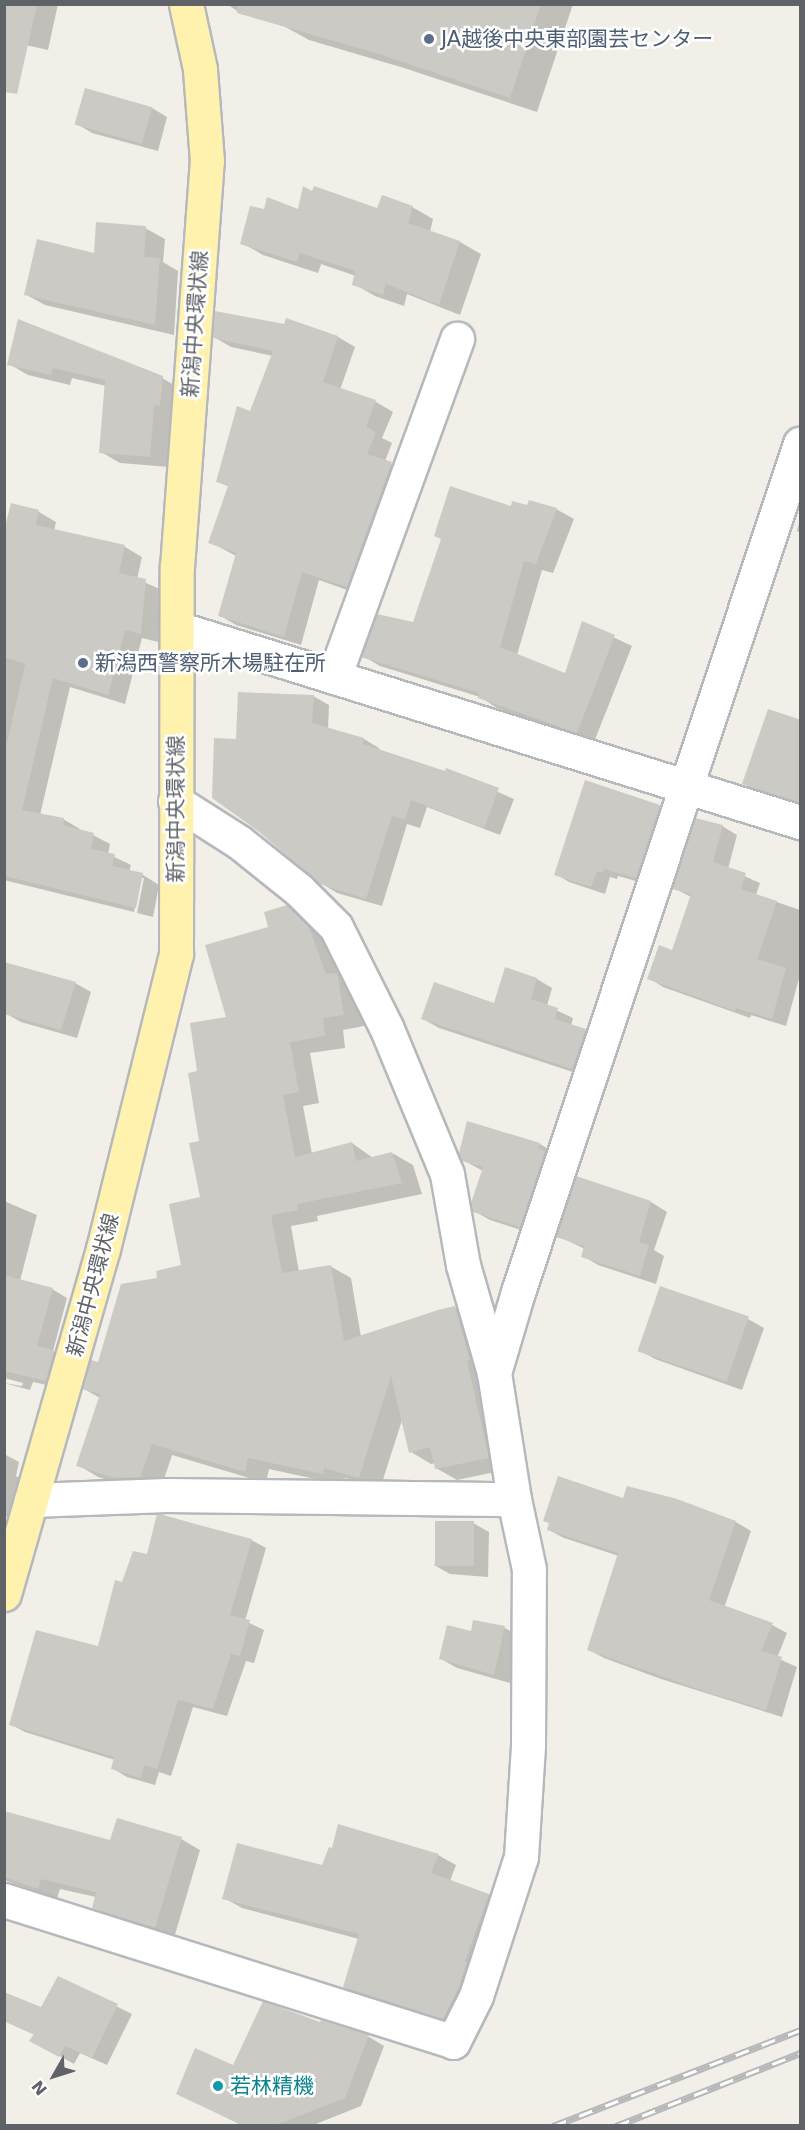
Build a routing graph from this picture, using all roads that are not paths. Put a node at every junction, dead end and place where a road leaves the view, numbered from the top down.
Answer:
1 (186, 4) edge
2 (457, 339) dead end
3 (801, 444) edge
4 (177, 628) junction
5 (334, 677) junction
6 (686, 787) junction
7 (175, 801) junction
8 (801, 822) edge
9 (494, 1373) junction
10 (514, 1499) junction
11 (31, 1500) junction
12 (4, 1594) edge
13 (4, 1900) edge

1 - 4 main road, 新潟中央環状線
2 - 5 street
3 - 6 street
4 - 5 street
4 - 7 main road, 新潟中央環状線
5 - 6 street
6 - 8 street
6 - 9 street
7 - 9 street
7 - 11 main road, 新潟中央環状線
9 - 10 street
10 - 11 street
10 - 13 street
11 - 12 main road, 新潟中央環状線

